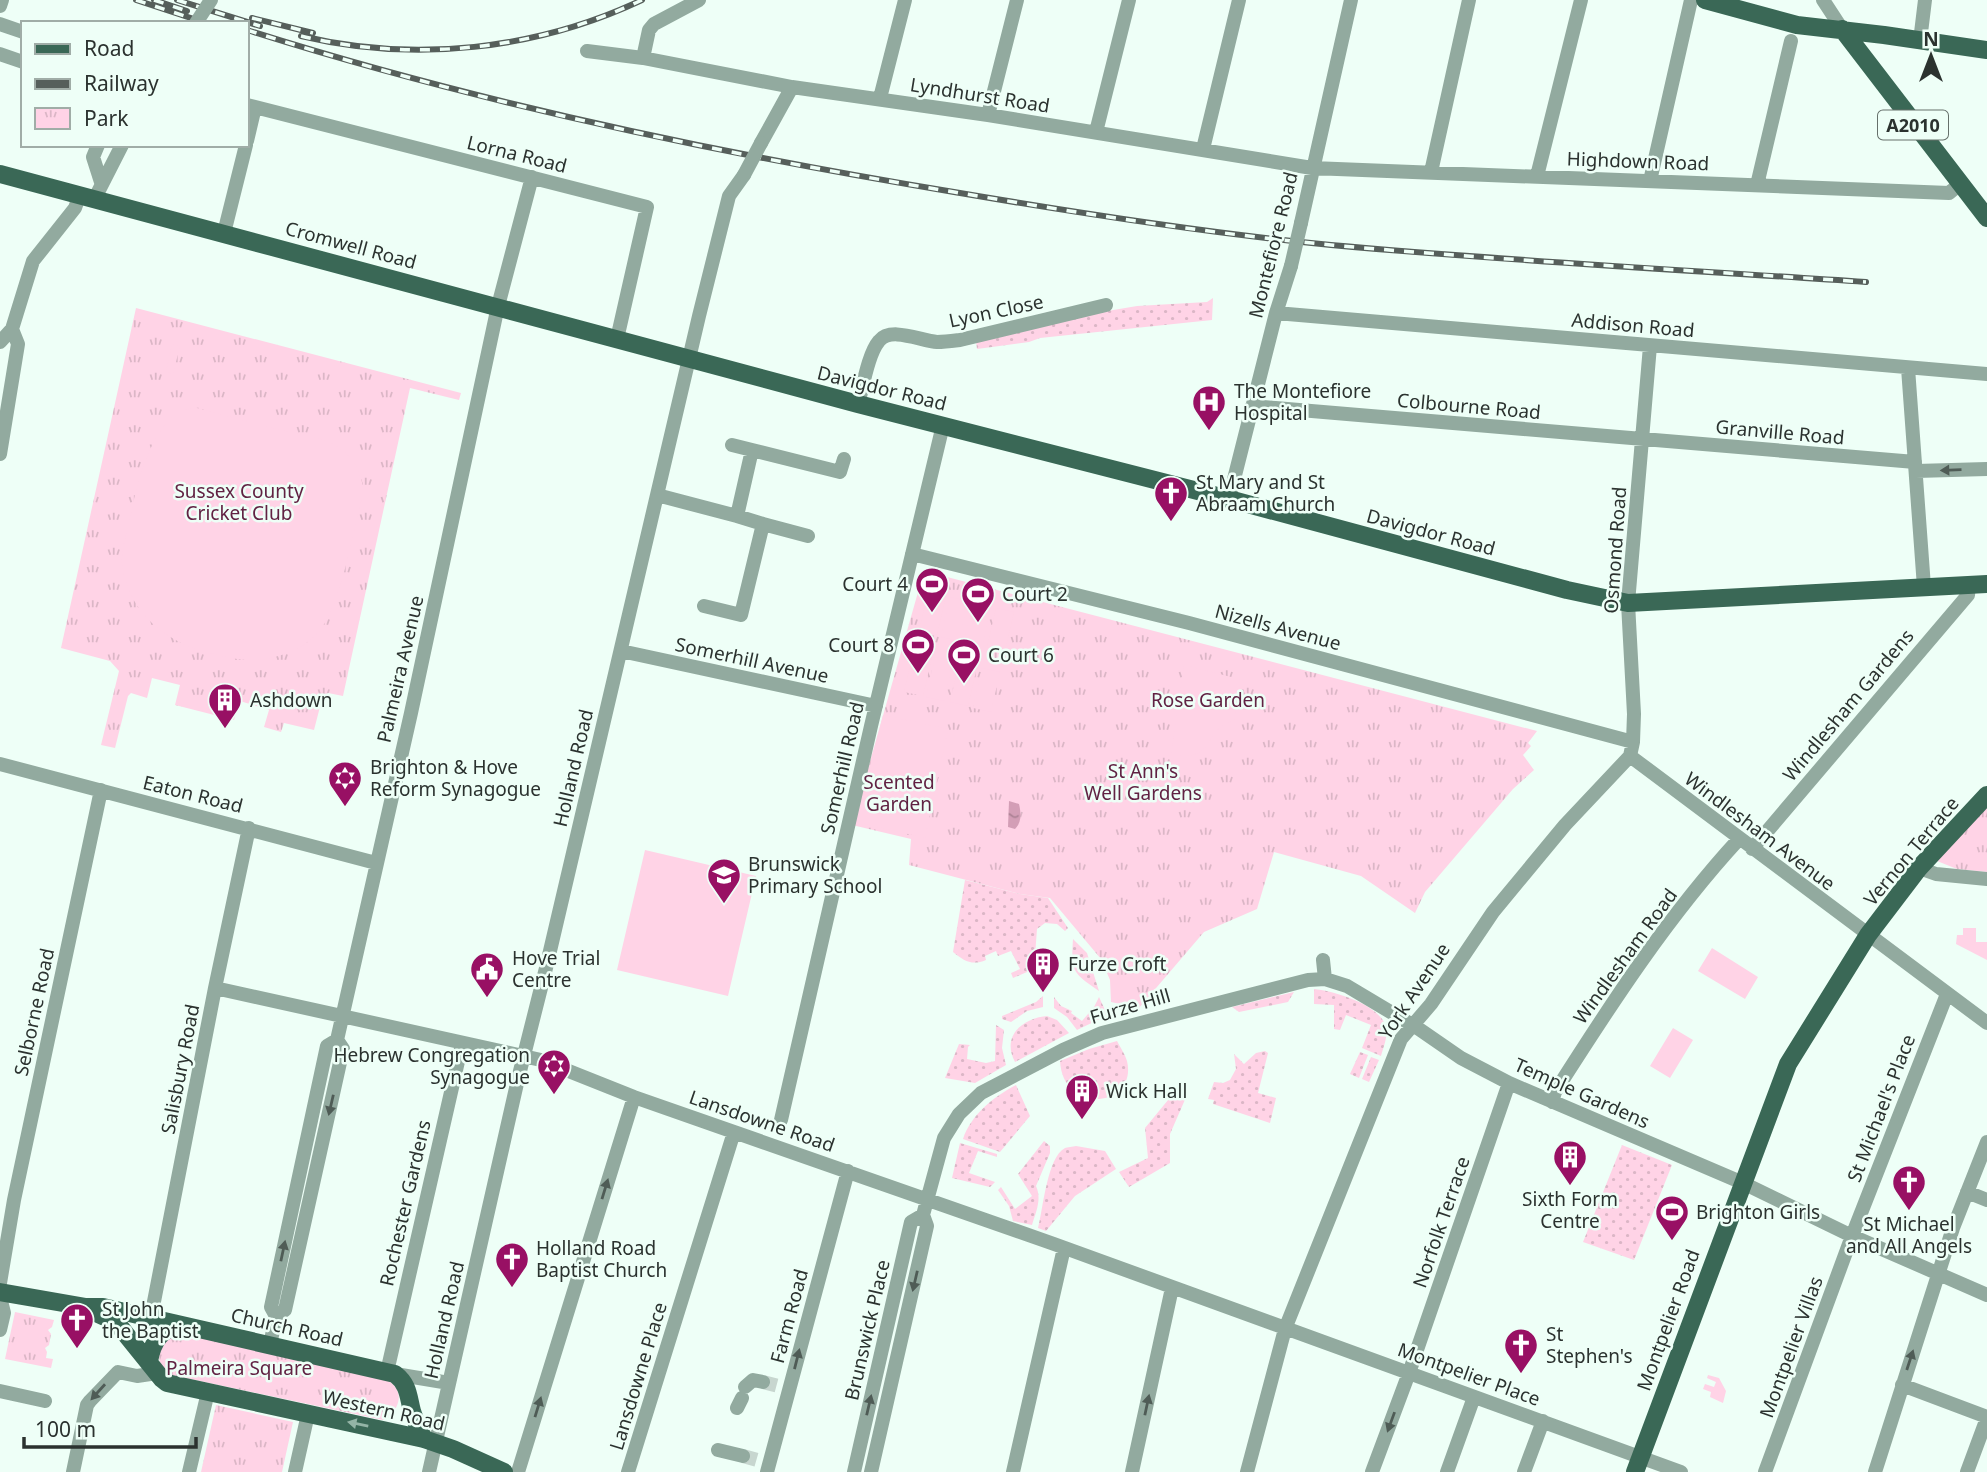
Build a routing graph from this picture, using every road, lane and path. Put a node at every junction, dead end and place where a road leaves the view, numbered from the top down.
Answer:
1 (2, 0) edge
2 (211, 0) edge
3 (699, 0) edge
4 (905, 0) edge
5 (1017, 0) edge
6 (1129, 0) edge
7 (1239, 0) edge
8 (1352, 0) edge
9 (1469, 0) edge
10 (1581, 0) edge
11 (1691, 0) edge
12 (1705, 0) edge
13 (1823, 0) edge
14 (1925, 0) edge
15 (0, 6) edge
16 (198, 21) edge
17 (0, 24) edge
18 (1807, 27) junction
19 (1842, 29) junction
20 (21, 31) edge
21 (1791, 41) dead end
22 (1920, 41) junction
23 (1987, 50) edge
24 (587, 51) dead end
25 (0, 54) edge
26 (643, 58) junction
27 (21, 61) edge
28 (792, 87) junction
29 (880, 99) junction
30 (251, 106) edge
31 (988, 115) junction
32 (248, 128) edge
33 (1097, 132) junction
34 (97, 147) edge
35 (121, 147) edge
36 (245, 147) edge
37 (1203, 149) junction
38 (1312, 168) junction
39 (1430, 172) junction
40 (0, 174) edge
41 (1537, 176) junction
42 (532, 177) junction
43 (1650, 181) junction
44 (1960, 184) junction
45 (1757, 185) junction
46 (92, 191) junction
47 (1987, 218) edge
48 (224, 233) junction
49 (1106, 305) dead end
50 (498, 306) junction
51 (1276, 313) junction
52 (12, 330) junction
53 (617, 339) junction
54 (0, 342) edge
55 (1650, 346) junction
56 (690, 359) junction
57 (1908, 368) junction
58 (1987, 374) edge
59 (858, 404) junction
60 (1252, 406) junction
61 (943, 425) junction
62 (1642, 440) junction
63 (732, 445) dead end
64 (752, 450) junction
65 (0, 454) edge
66 (844, 459) dead end
67 (1916, 467) junction
68 (1987, 469) edge
69 (657, 495) junction
70 (1229, 499) junction
71 (737, 516) junction
72 (763, 524) junction
73 (808, 536) dead end
74 (912, 554) junction
75 (1987, 584) edge
76 (1969, 585) junction
77 (1924, 587) junction
78 (1628, 603) junction
79 (705, 606) dead end
80 (621, 651) junction
81 (876, 706) junction
82 (1631, 749) junction
83 (0, 764) edge
84 (101, 790) junction
85 (1987, 795) edge
86 (249, 828) junction
87 (1739, 839) junction
88 (1752, 849) junction
89 (376, 863) junction
90 (1919, 869) junction
91 (1987, 879) edge
92 (1868, 935) junction
93 (1323, 960) dead end
94 (1325, 978) junction
95 (215, 988) junction
96 (1947, 994) junction
97 (342, 1017) junction
98 (1987, 1023) edge
99 (1411, 1026) junction
100 (462, 1044) junction
101 (524, 1056) junction
102 (1509, 1083) junction
103 (634, 1097) junction
104 (1552, 1102) junction
105 (781, 1120) dead end
106 (734, 1132) junction
107 (1986, 1149) edge
108 (847, 1175) junction
109 (1743, 1183) junction
110 (1967, 1192) junction
111 (1987, 1200) edge
112 (924, 1208) junction
113 (1852, 1236) junction
114 (1064, 1248) junction
115 (1938, 1274) junction
116 (0, 1283) edge
117 (1172, 1288) junction
118 (0, 1292) edge
119 (1987, 1295) edge
120 (0, 1297) edge
121 (86, 1307) junction
122 (151, 1317) junction
123 (182, 1325) junction
124 (1285, 1329) junction
125 (0, 1330) edge
126 (270, 1345) junction
127 (153, 1367) junction
128 (391, 1373) junction
129 (1409, 1373) junction
130 (763, 1382) dead end
131 (450, 1383) junction
132 (1902, 1385) junction
133 (0, 1391) edge
134 (208, 1392) junction
135 (1474, 1397) junction
136 (741, 1398) dead end
137 (44, 1401) dead end
138 (410, 1404) junction
139 (308, 1414) junction
140 (1987, 1417) edge
141 (1543, 1421) junction
142 (388, 1430) junction
143 (430, 1441) junction
144 (718, 1450) dead end
145 (759, 1463) edge
146 (1637, 1464) edge
147 (856, 1466) edge
148 (872, 1468) edge
149 (72, 1472) edge
150 (189, 1472) edge
151 (295, 1472) edge
152 (429, 1472) edge
153 (504, 1472) edge
154 (518, 1472) edge
155 (628, 1472) edge
156 (1013, 1472) edge
157 (1132, 1472) edge
158 (1247, 1472) edge
159 (1372, 1472) edge
160 (1447, 1472) edge
161 (1524, 1472) edge
162 (1681, 1472) edge
163 (1765, 1472) edge
164 (1875, 1472) edge
165 (1967, 1472) edge

1 - 15 street
2 - 16 street, bridge
3 - 26 street
4 - 29 street
5 - 31 street
6 - 33 street
7 - 37 street
8 - 38 street, Montefiore Road
9 - 39 street
10 - 41 street
11 - 43 street
12 - 18 main road
13 - 18 street
13 - 19 street
14 - 22 street
17 - 20 street
18 - 19 main road
19 - 22 main road
19 - 44 main road, A2010
21 - 45 street
22 - 23 main road
24 - 26 street, Lyndhurst Road
25 - 27 street
26 - 28 street, Lyndhurst Road
28 - 29 street, Lyndhurst Road
28 - 56 street, Holland Road, bridge
29 - 31 street, Lyndhurst Road
30 - 32 street
30 - 42 street, Lorna Road
31 - 33 street, Lyndhurst Road
33 - 37 street, Lyndhurst Road
34 - 46 street
35 - 46 street
36 - 48 street
37 - 38 street, Lyndhurst Road
38 - 39 street, Highdown Road
38 - 51 street, Montefiore Road, bridge
39 - 41 street, Highdown Road
40 - 46 main road, Cromwell Road
41 - 43 street, Highdown Road
42 - 50 street, Palmeira Avenue
42 - 53 street, Lorna Road
43 - 45 street, Highdown Road
44 - 45 street, Highdown Road
44 - 47 main road, A2010
46 - 48 main road, Cromwell Road
46 - 52 street
48 - 50 main road, Cromwell Road
49 - 59 street, Lyon Close
50 - 53 main road, Cromwell Road
50 - 89 street, Palmeira Avenue
51 - 55 street, Addison Road
51 - 60 street, Montefiore Road
52 - 54 street
52 - 65 street
53 - 56 main road, Cromwell Road
55 - 57 street, Addison Road
55 - 62 street, Osmond Road
56 - 59 main road, Davigdor Road
56 - 69 street, Holland Road
57 - 58 street, Addison Road
57 - 67 street
59 - 61 main road, Davigdor Road
60 - 62 street, Colbourne Road
60 - 70 street, Montefiore Road
61 - 70 main road, Davigdor Road
61 - 74 street, Somerhill Road
62 - 67 street, Granville Road
62 - 78 street, Osmond Road
63 - 64 street
64 - 66 street
64 - 71 street
68 -> 67 street, Granville Road
67 - 77 street
69 - 71 street
69 - 80 street, Holland Road
70 - 78 main road, Davigdor Road
71 - 72 street
72 - 73 street
72 - 79 street
74 - 81 street, Somerhill Road
74 - 82 street, Nizells Avenue
75 - 76 main road, Davigdor Road
76 - 77 main road, Davigdor Road
76 - 88 street, Windlesham Gardens
77 - 78 main road, Davigdor Road
78 - 82 street, Osmond Road
80 - 81 street, Somerhill Avenue
80 - 101 street, Holland Road
81 - 105 street, Somerhill Road
82 - 87 street, Windlesham Avenue
82 - 99 street, York Avenue
83 - 84 street, Eaton Road
84 - 86 street, Eaton Road
84 - 116 street, Selborne Road
85 - 90 main road, Vernon Terrace
86 - 89 street, Eaton Road
86 - 95 street, Salisbury Road
87 - 88 street, Windlesham Avenue
87 - 104 street, Windlesham Road
88 - 92 street, Windlesham Avenue
89 - 97 street, Palmeira Avenue
90 - 91 street
90 - 92 main road, Vernon Terrace
92 - 96 street, Windlesham Avenue
92 - 109 main road, Vernon Terrace
93 - 94 street
94 - 99 street
94 - 112 street, Furze Hill
95 - 97 street, Lansdowne Road
95 - 122 street, Salisbury Road
96 - 98 street, Windlesham Avenue
96 - 113 street, St Michael's Place
97 - 100 street, Lansdowne Road
97 - 126 street, Palmeira Avenue
99 - 102 street, Temple Gardens
99 - 124 street, York Avenue
100 - 101 street, Lansdowne Road
100 - 128 street, Rochester Gardens
101 - 103 street, Lansdowne Road
101 - 131 street, Holland Road
102 - 104 street, Temple Gardens
102 - 129 street, Norfolk Terrace
103 - 106 street, Lansdowne Road
154 -> 103 street
104 - 109 street, Temple Gardens
106 - 108 street, Lansdowne Road
106 - 155 street, Lansdowne Place
107 - 110 street
108 - 112 street, Lansdowne Road
145 -> 108 street, Farm Road
109 - 113 street, Temple Gardens
109 - 146 main road, Montpelier Road
110 - 111 street
110 - 115 street
112 - 114 street, Lansdowne Road
147 -> 112 street, Brunswick Place
112 -> 148 street, Brunswick Place
113 - 115 street, Temple Gardens
113 - 163 street, Montpelier Villas
114 - 117 street, Lansdowne Road
114 - 156 street
115 - 119 street, Temple Gardens
132 -> 115 street
117 - 124 street, Lansdowne Road
157 -> 117 street
118 - 121 main road, Church Road
120 - 125 street
121 - 122 main road, Church Road
121 - 127 main road, Church Road
122 - 123 main road, Church Road
123 - 126 main road, Church Road
123 - 127 main road
124 - 129 street, Montpelier Place
124 - 158 street, York Avenue
126 - 128 main road, Church Road
127 - 134 main road, Western Road
127 -> 149 street
128 - 131 street, Church Road
128 - 138 main road
129 - 135 street, Montpelier Place
129 -> 159 street, Norfolk Terrace
130 - 136 street
131 - 143 street, Holland Road
132 - 140 street
132 - 164 street
133 - 137 street
134 - 139 main road, Western Road
134 - 150 street
135 - 141 street, Montpelier Place
135 - 160 street
138 - 142 main road
138 - 143 main road
142 -> 139 main road, Western Road
139 - 151 street
140 - 165 street
141 - 146 street, Montpelier Place
141 - 161 street
142 - 143 main road, Western Road
143 - 152 street, Holland Road
143 - 153 main road, Western Road
144 - 145 street
146 - 162 street, Montpelier Place
147 - 148 street, Brunswick Place

